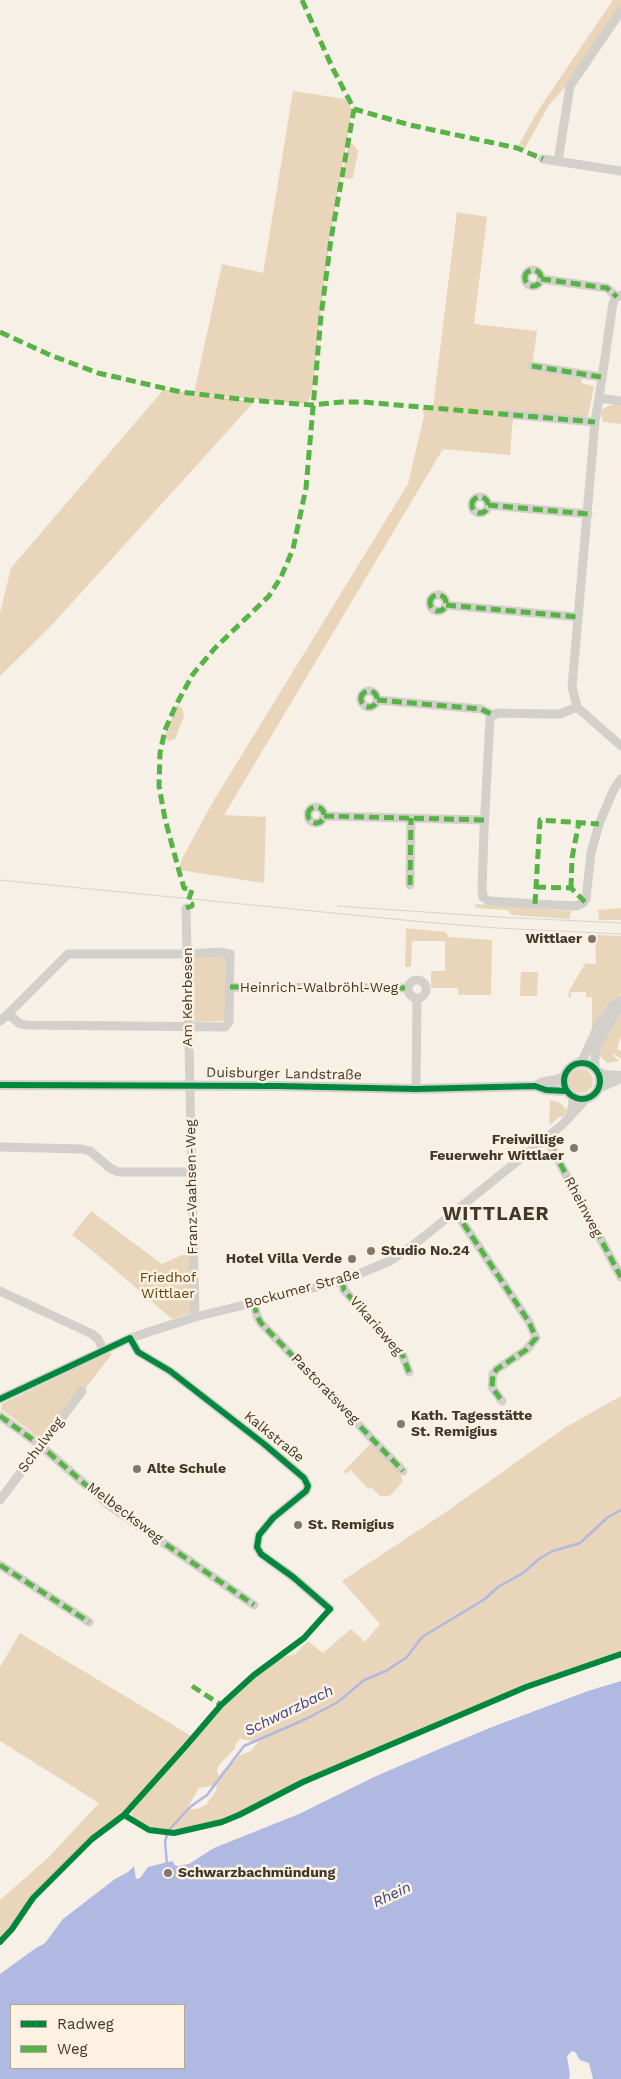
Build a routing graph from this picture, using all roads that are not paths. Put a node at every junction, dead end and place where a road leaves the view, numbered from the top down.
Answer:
1 (621, 11) edge
2 (543, 158) dead end
3 (558, 161) junction
4 (621, 171) edge
5 (542, 279) dead end
6 (619, 296) edge
7 (532, 366) dead end
8 (602, 377) junction
9 (599, 398) junction
10 (621, 401) edge
11 (505, 414) dead end
12 (595, 422) junction
13 (488, 504) dead end
14 (588, 514) junction
15 (446, 605) dead end
16 (578, 617) junction
17 (377, 700) dead end
18 (577, 708) junction
19 (493, 715) junction
20 (621, 746) edge
21 (621, 779) edge
22 (324, 816) dead end
23 (411, 818) junction
24 (484, 820) junction
25 (410, 885) dead end
26 (186, 908) dead end
27 (188, 954) junction
28 (230, 988) junction
29 (408, 988) junction
30 (416, 998) junction
31 (621, 1000) edge
32 (8, 1014) junction
33 (0, 1021) edge
34 (188, 1026) junction
35 (578, 1063) junction
36 (596, 1070) junction
37 (565, 1076) junction
38 (621, 1077) edge
39 (0, 1084) edge
40 (189, 1086) junction
41 (536, 1086) junction
42 (598, 1088) junction
43 (416, 1089) junction
44 (569, 1093) junction
45 (587, 1098) junction
46 (570, 1117) junction
47 (546, 1137) junction
48 (0, 1147) edge
49 (192, 1172) junction
50 (455, 1211) junction
51 (621, 1278) edge
52 (342, 1281) junction
53 (0, 1291) edge
54 (254, 1303) junction
55 (195, 1318) junction
56 (130, 1338) junction
57 (103, 1349) junction
58 (409, 1372) dead end
59 (82, 1391) dead end
60 (0, 1399) edge
61 (502, 1401) dead end
62 (0, 1416) edge
63 (40, 1445) junction
64 (403, 1471) dead end
65 (0, 1500) edge
66 (0, 1565) edge
67 (254, 1605) dead end
68 (330, 1609) dead end
69 (89, 1622) dead end

1 - 3 street
2 - 3 street
3 - 4 street
5 - 6 street
6 - 8 street
7 - 8 street
8 - 9 street
9 - 10 street
9 - 12 street
11 - 12 street
12 - 14 street
13 - 14 street
14 - 16 street
15 - 16 street
16 - 18 street
17 - 19 street
18 - 19 street
18 - 20 street
19 - 24 street
21 - 24 street
22 - 23 street
23 - 24 street
23 - 25 street
26 - 27 street, Am Kehrbesen
27 - 28 street, Heinrich-Walbröhl-Weg
27 - 32 street
27 - 34 street, Am Kehrbesen
28 - 29 street, Heinrich-Walbröhl-Weg
28 - 34 street, Heinrich-Walbröhl-Weg
29 - 30 street, Heinrich-Walbröhl-Weg
29 - 30 street, Heinrich-Walbröhl-Weg
30 - 43 street, Heinrich-Walbröhl-Weg
31 - 35 street
31 - 36 street
32 - 33 street
32 - 34 street
34 - 40 street, Am Kehrbesen
35 - 36 main road
35 - 37 main road, Duisburger Landstraße
36 - 38 main road
36 - 42 main road
37 - 41 main road, Duisburger Landstraße
37 - 44 main road
38 - 42 main road
39 - 40 main road, Duisburger Landstraße
40 - 43 main road, Duisburger Landstraße
40 - 49 street, Franz-Vaahsen-Weg
41 - 43 main road, Duisburger Landstraße
41 - 44 main road, Duisburger Landstraße
42 - 45 main road
44 - 45 main road, Duisburger Landstraße
44 - 46 street
45 - 46 street, Bockumer Straße
46 - 47 street, Bockumer Straße
47 - 50 street, Bockumer Straße
47 - 51 street, Rheinweg
48 - 49 street
49 - 55 street, Franz-Vaahsen-Weg
50 - 52 street, Bockumer Straße
50 - 61 street
52 - 54 street, Bockumer Straße
52 - 58 street, Vikarieweg
53 - 57 street
54 - 55 street, Bockumer Straße
54 - 64 street, Pastoratsweg
55 - 56 street, Bockumer Straße
56 - 57 street, Bockumer Straße
56 - 68 street, Kalkstraße
57 - 60 street, Bockumer Straße
59 - 63 street, Schulweg
62 - 63 street, Melbecksweg
63 - 65 street, Schulweg
63 - 67 street, Melbecksweg
66 - 69 street

